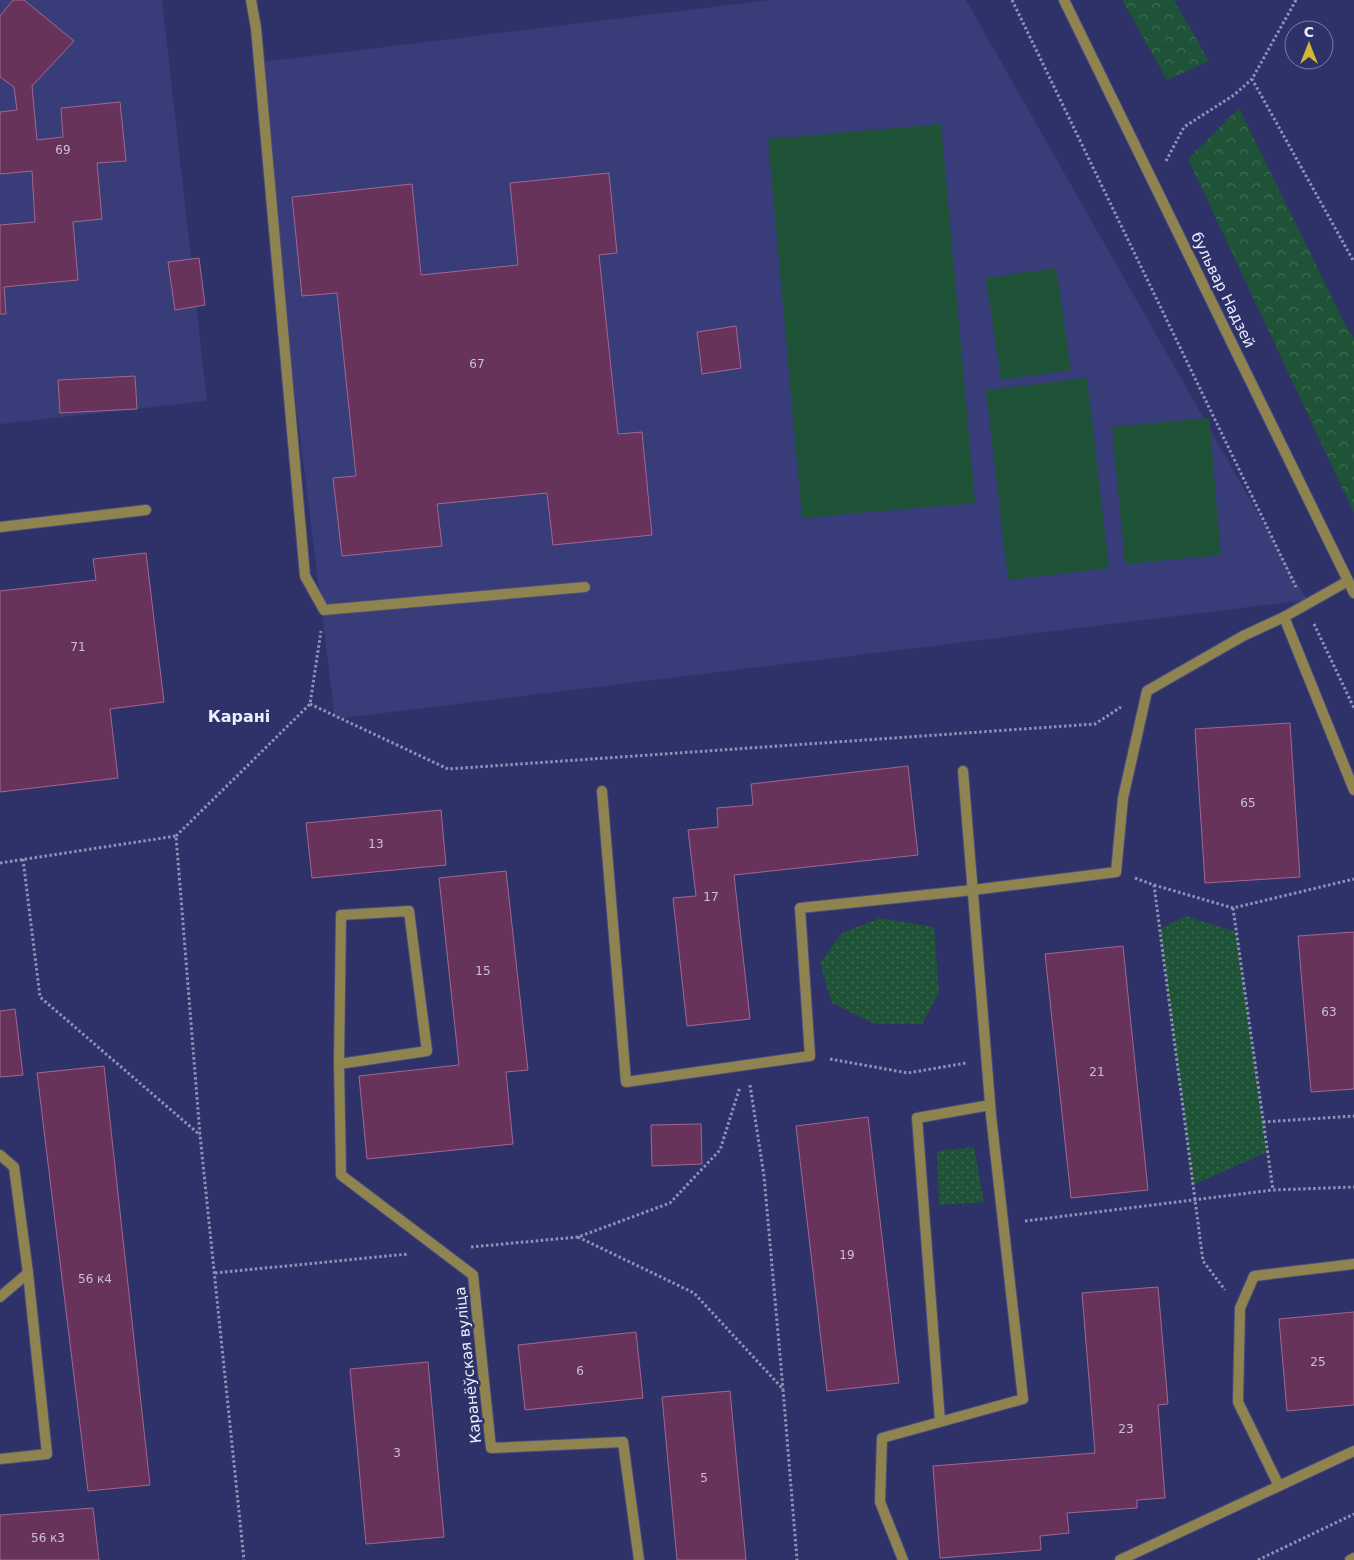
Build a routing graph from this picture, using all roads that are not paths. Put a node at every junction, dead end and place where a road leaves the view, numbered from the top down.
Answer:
1 (251, 0) edge
2 (1064, 0) edge
3 (146, 510) dead end
4 (0, 527) edge
5 (1348, 581) junction
6 (585, 588) dead end
7 (1354, 593) edge
8 (1284, 617) junction
9 (963, 771) dead end
10 (1354, 790) edge
11 (602, 791) dead end
12 (972, 890) junction
13 (339, 1064) junction
14 (990, 1105) junction
15 (0, 1155) edge
16 (1354, 1264) edge
17 (28, 1272) junction
18 (0, 1296) edge
19 (940, 1421) junction
20 (1354, 1451) edge
21 (0, 1459) edge
22 (1279, 1486) junction
23 (1354, 1558) edge
24 (639, 1560) edge
25 (903, 1560) edge
26 (1120, 1560) edge
27 (1350, 1560) edge

1 - 6 street
2 - 5 street, бульвар Надзей
3 - 4 street
5 - 7 street, бульвар Надзей
5 - 8 street
8 - 10 street
8 - 12 street
9 - 12 street
11 - 12 street
12 - 14 street
13 - 13 street, Каранёўская вуліца
13 - 24 street, Каранёўская вуліца
14 - 19 street
14 - 19 street
15 - 17 street
16 - 22 street
17 - 18 street
17 - 21 street
19 - 25 street
20 - 22 street
22 - 26 street
23 - 27 street

